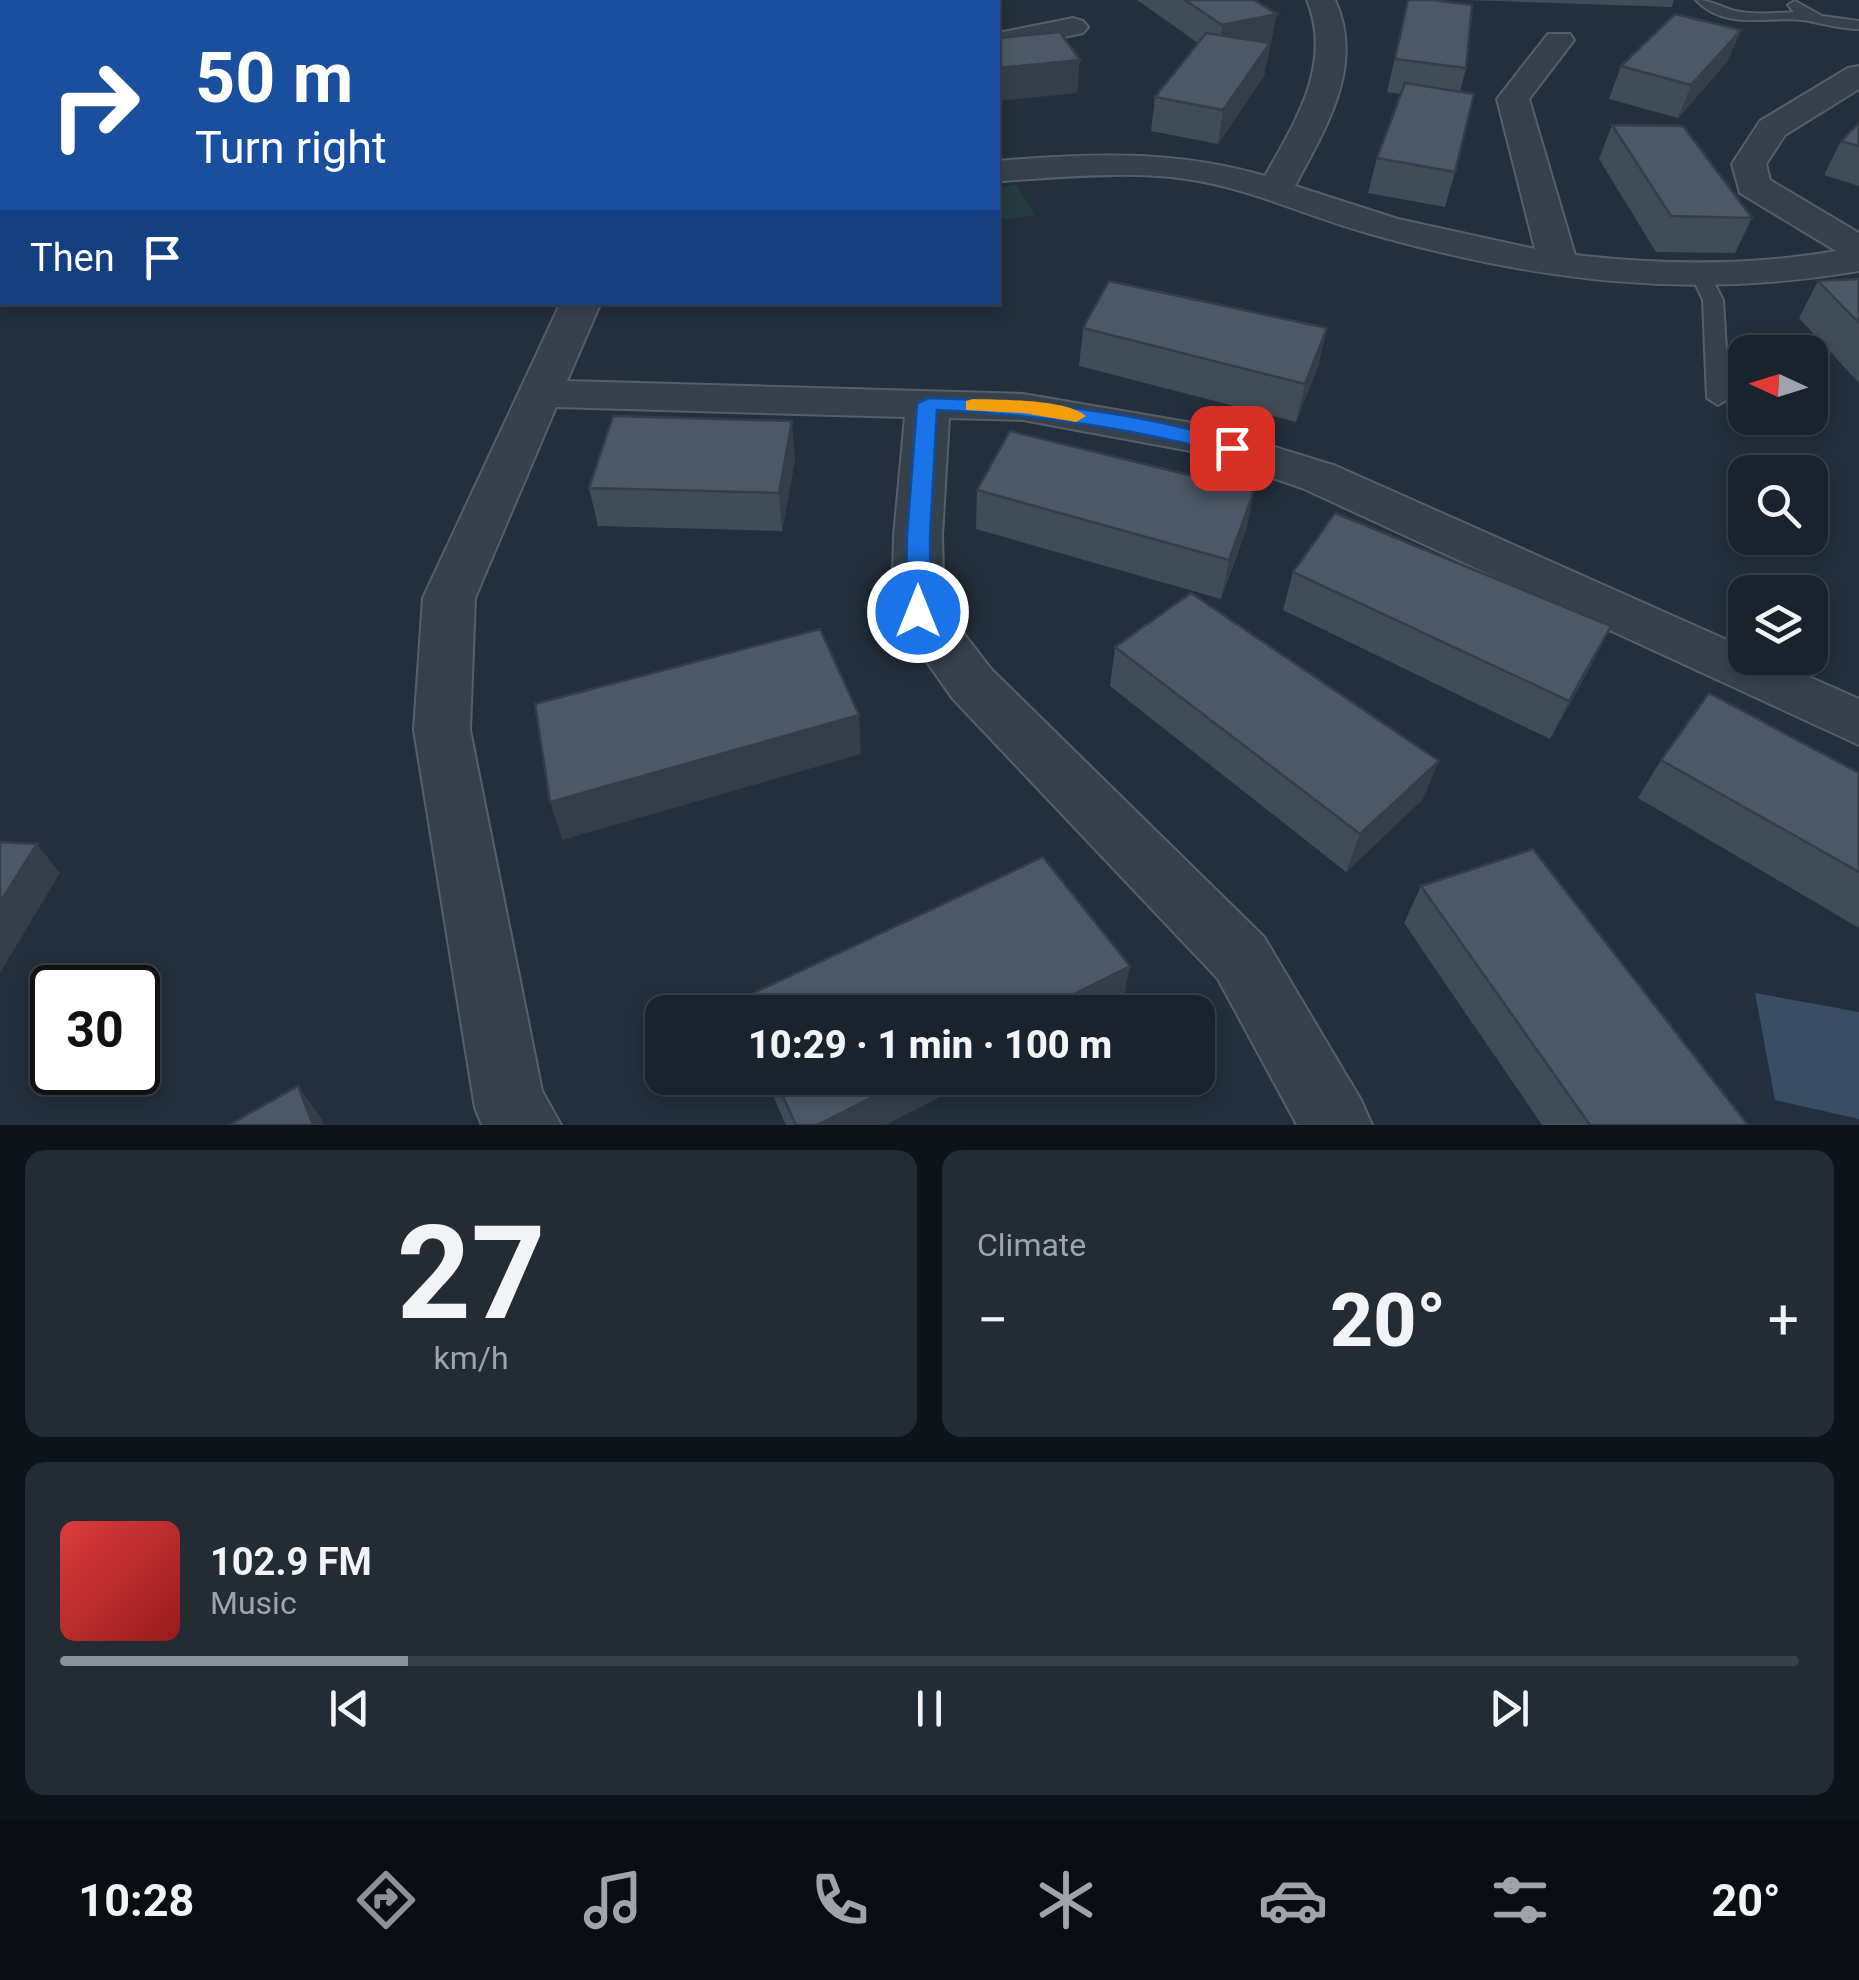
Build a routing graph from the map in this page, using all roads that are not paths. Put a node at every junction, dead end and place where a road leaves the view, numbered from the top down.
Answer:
1 (1321, 0) edge
2 (1702, 0) edge
3 (1791, 0) edge
4 (1806, 16) junction
5 (1859, 25) edge
6 (1072, 27) dead end
7 (1558, 40) dead end
8 (1000, 42) edge
9 (1859, 75) edge
10 (1000, 171) edge
11 (1274, 192) junction
12 (1859, 248) edge
13 (1859, 259) edge
14 (1558, 265) junction
15 (1702, 277) junction
16 (580, 305) edge
17 (541, 393) junction
18 (1718, 398) dead end
19 (928, 404) junction
20 (1859, 722) edge
21 (525, 1125) edge
22 (1336, 1125) edge

1 - 11 street
2 - 4 lane
3 - 4 lane
4 - 5 lane
6 - 8 street
7 - 14 street
9 - 12 street
10 - 11 street
11 - 14 street
13 - 15 street
14 - 15 street
15 - 18 lane
16 - 17 street
17 - 19 street
17 - 21 street
19 - 20 street
19 - 22 street

